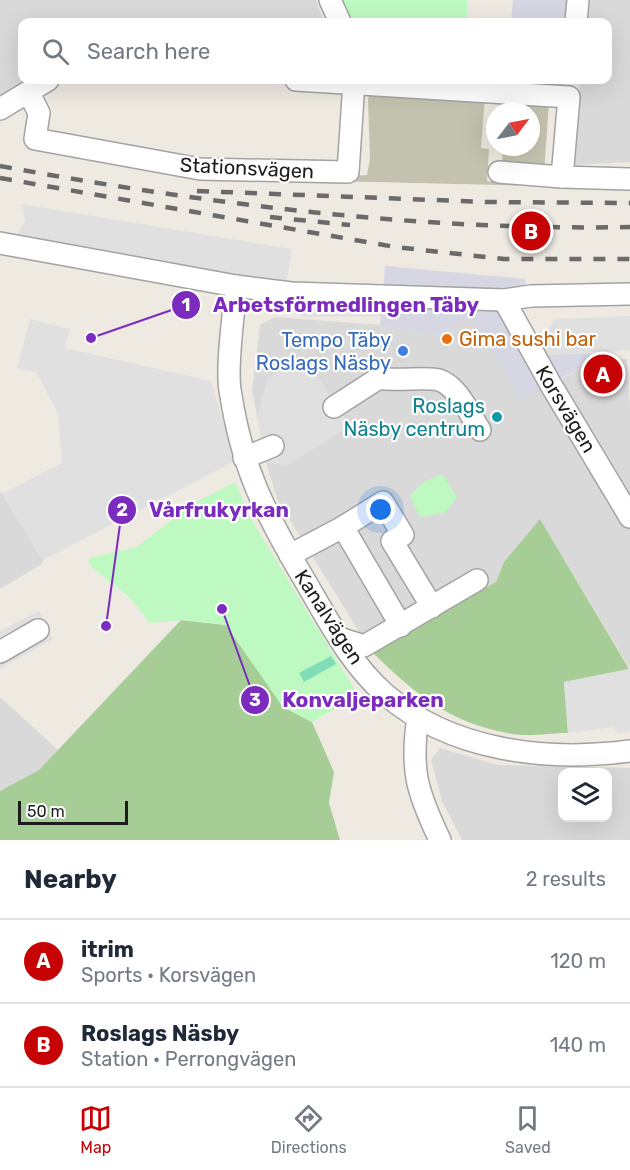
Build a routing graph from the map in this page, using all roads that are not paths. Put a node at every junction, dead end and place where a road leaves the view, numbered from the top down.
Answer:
1 (330, 0) edge
2 (578, 0) edge
3 (338, 18) edge
4 (576, 18) edge
5 (42, 84) edge
6 (362, 84) edge
7 (399, 84) edge
8 (569, 88) edge
9 (29, 93) junction
10 (0, 109) edge
11 (499, 172) dead end
12 (562, 177) junction
13 (630, 179) edge
14 (0, 243) edge
15 (236, 286) junction
16 (630, 294) edge
17 (504, 300) junction
18 (334, 406) dead end
19 (480, 430) dead end
20 (273, 446) dead end
21 (244, 458) junction
22 (630, 517) edge
23 (343, 527) junction
24 (290, 555) junction
25 (477, 580) dead end
26 (432, 607) junction
27 (401, 626) junction
28 (38, 630) dead end
29 (342, 639) junction
30 (0, 652) edge
31 (418, 717) junction
32 (630, 751) edge
33 (440, 840) edge

1 - 3 street
2 - 4 street
5 - 9 street
6 - 9 street, Stationsvägen
7 - 8 street
8 - 12 street
9 - 10 street
11 - 12 street
12 - 13 street
14 - 15 street
15 - 17 street
15 - 21 street, Kanalvägen
16 - 17 street
17 - 22 street, Korsvägen
18 - 19 street
20 - 21 street
21 - 24 street, Kanalvägen
23 - 24 street
23 - 26 street
23 - 27 street
24 - 29 street, Kanalvägen
25 - 26 street
26 - 27 street
27 - 29 street
28 - 30 street
29 - 31 street, Kanalvägen
31 - 32 street, Kanalvägen
31 - 33 street

